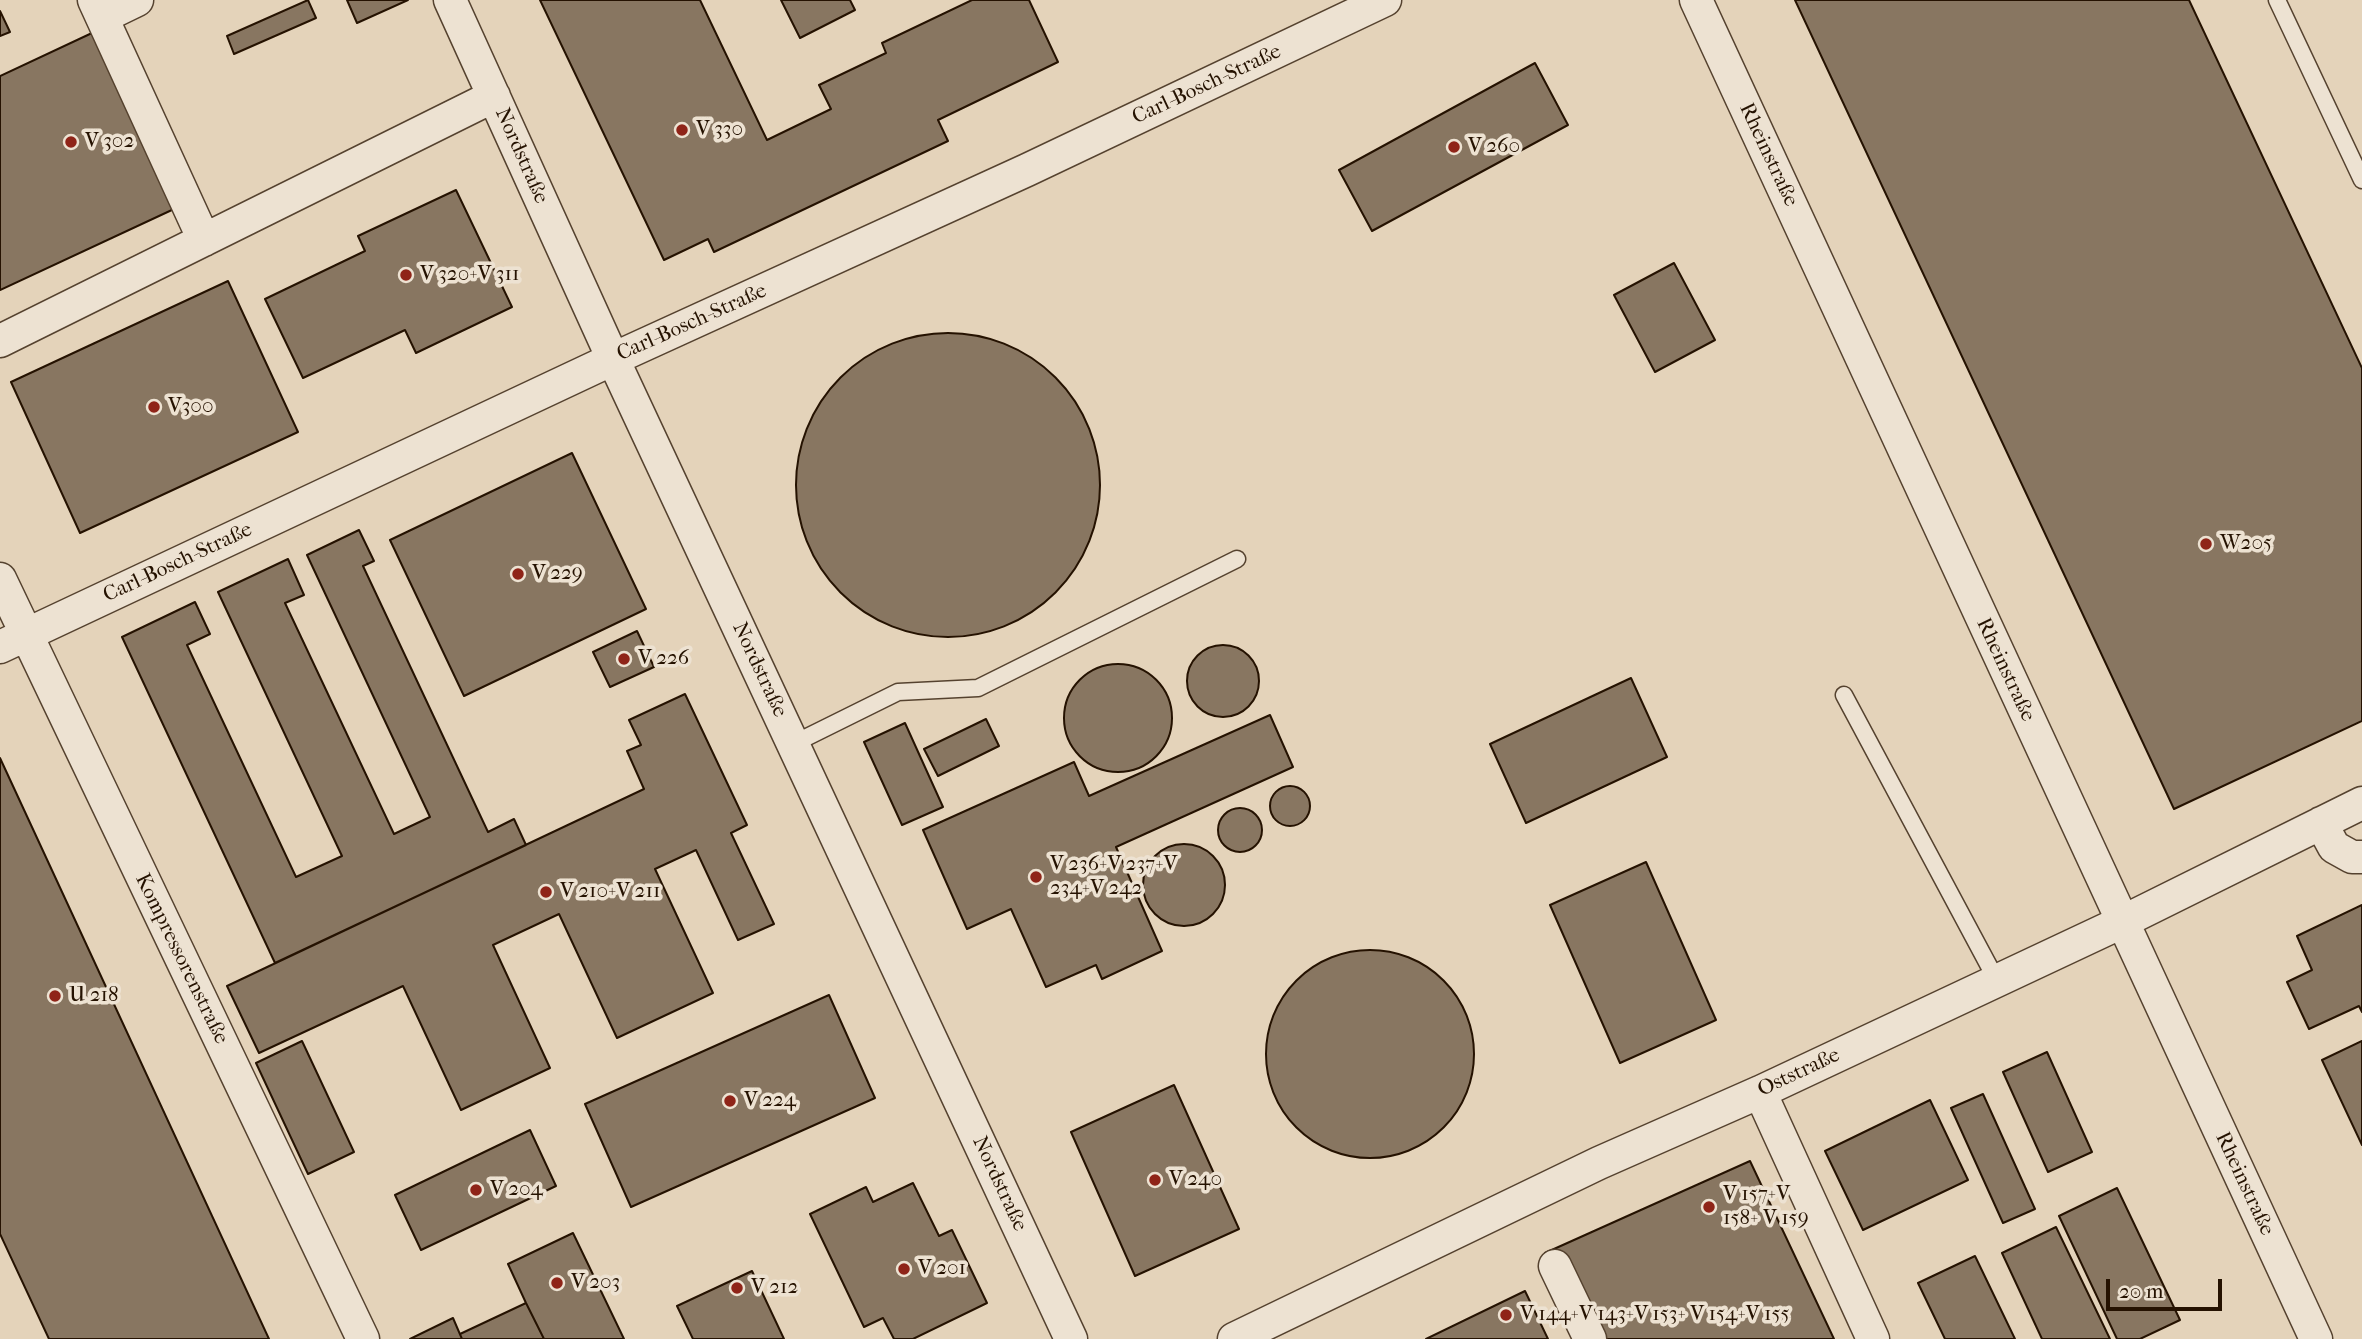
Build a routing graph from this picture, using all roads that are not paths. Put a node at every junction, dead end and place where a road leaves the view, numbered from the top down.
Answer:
1 (137, 0) edge
2 (450, 0) edge
3 (1385, 0) edge
4 (1696, 0) edge
5 (2277, 0) edge
6 (98, 8) edge
7 (494, 96) junction
8 (2362, 180) edge
9 (204, 240) junction
10 (0, 341) edge
11 (613, 359) junction
12 (1237, 559) dead end
13 (0, 579) edge
14 (13, 641) edge
15 (1844, 695) dead end
16 (793, 744) junction
17 (2362, 803) edge
18 (2321, 823) junction
19 (2362, 857) edge
20 (2122, 922) junction
21 (1997, 981) junction
22 (1760, 1092) junction
23 (1555, 1266) dead end
24 (363, 1339) edge
25 (1071, 1339) edge
26 (1234, 1339) edge
27 (1590, 1339) edge
28 (1873, 1339) edge
29 (2316, 1339) edge

1 - 6 street
2 - 7 street, Nordstraße
3 - 11 street, Carl-Bosch-Straße
4 - 20 street, Rheinstraße
5 - 8 lane
6 - 9 street
7 - 9 street
7 - 11 street, Nordstraße
9 - 10 street
11 - 14 street, Carl-Bosch-Straße
11 - 16 street, Nordstraße
12 - 16 lane
13 - 14 street, Kompressorenstraße
14 - 24 street, Kompressorenstraße
15 - 21 lane
16 - 25 street, Nordstraße
17 - 18 street, Oststraße
18 - 19 street
18 - 20 street, Oststraße
20 - 21 street, Oststraße
20 - 29 street, Rheinstraße
21 - 22 street, Oststraße
22 - 26 street, Oststraße
22 - 28 street
23 - 27 street

